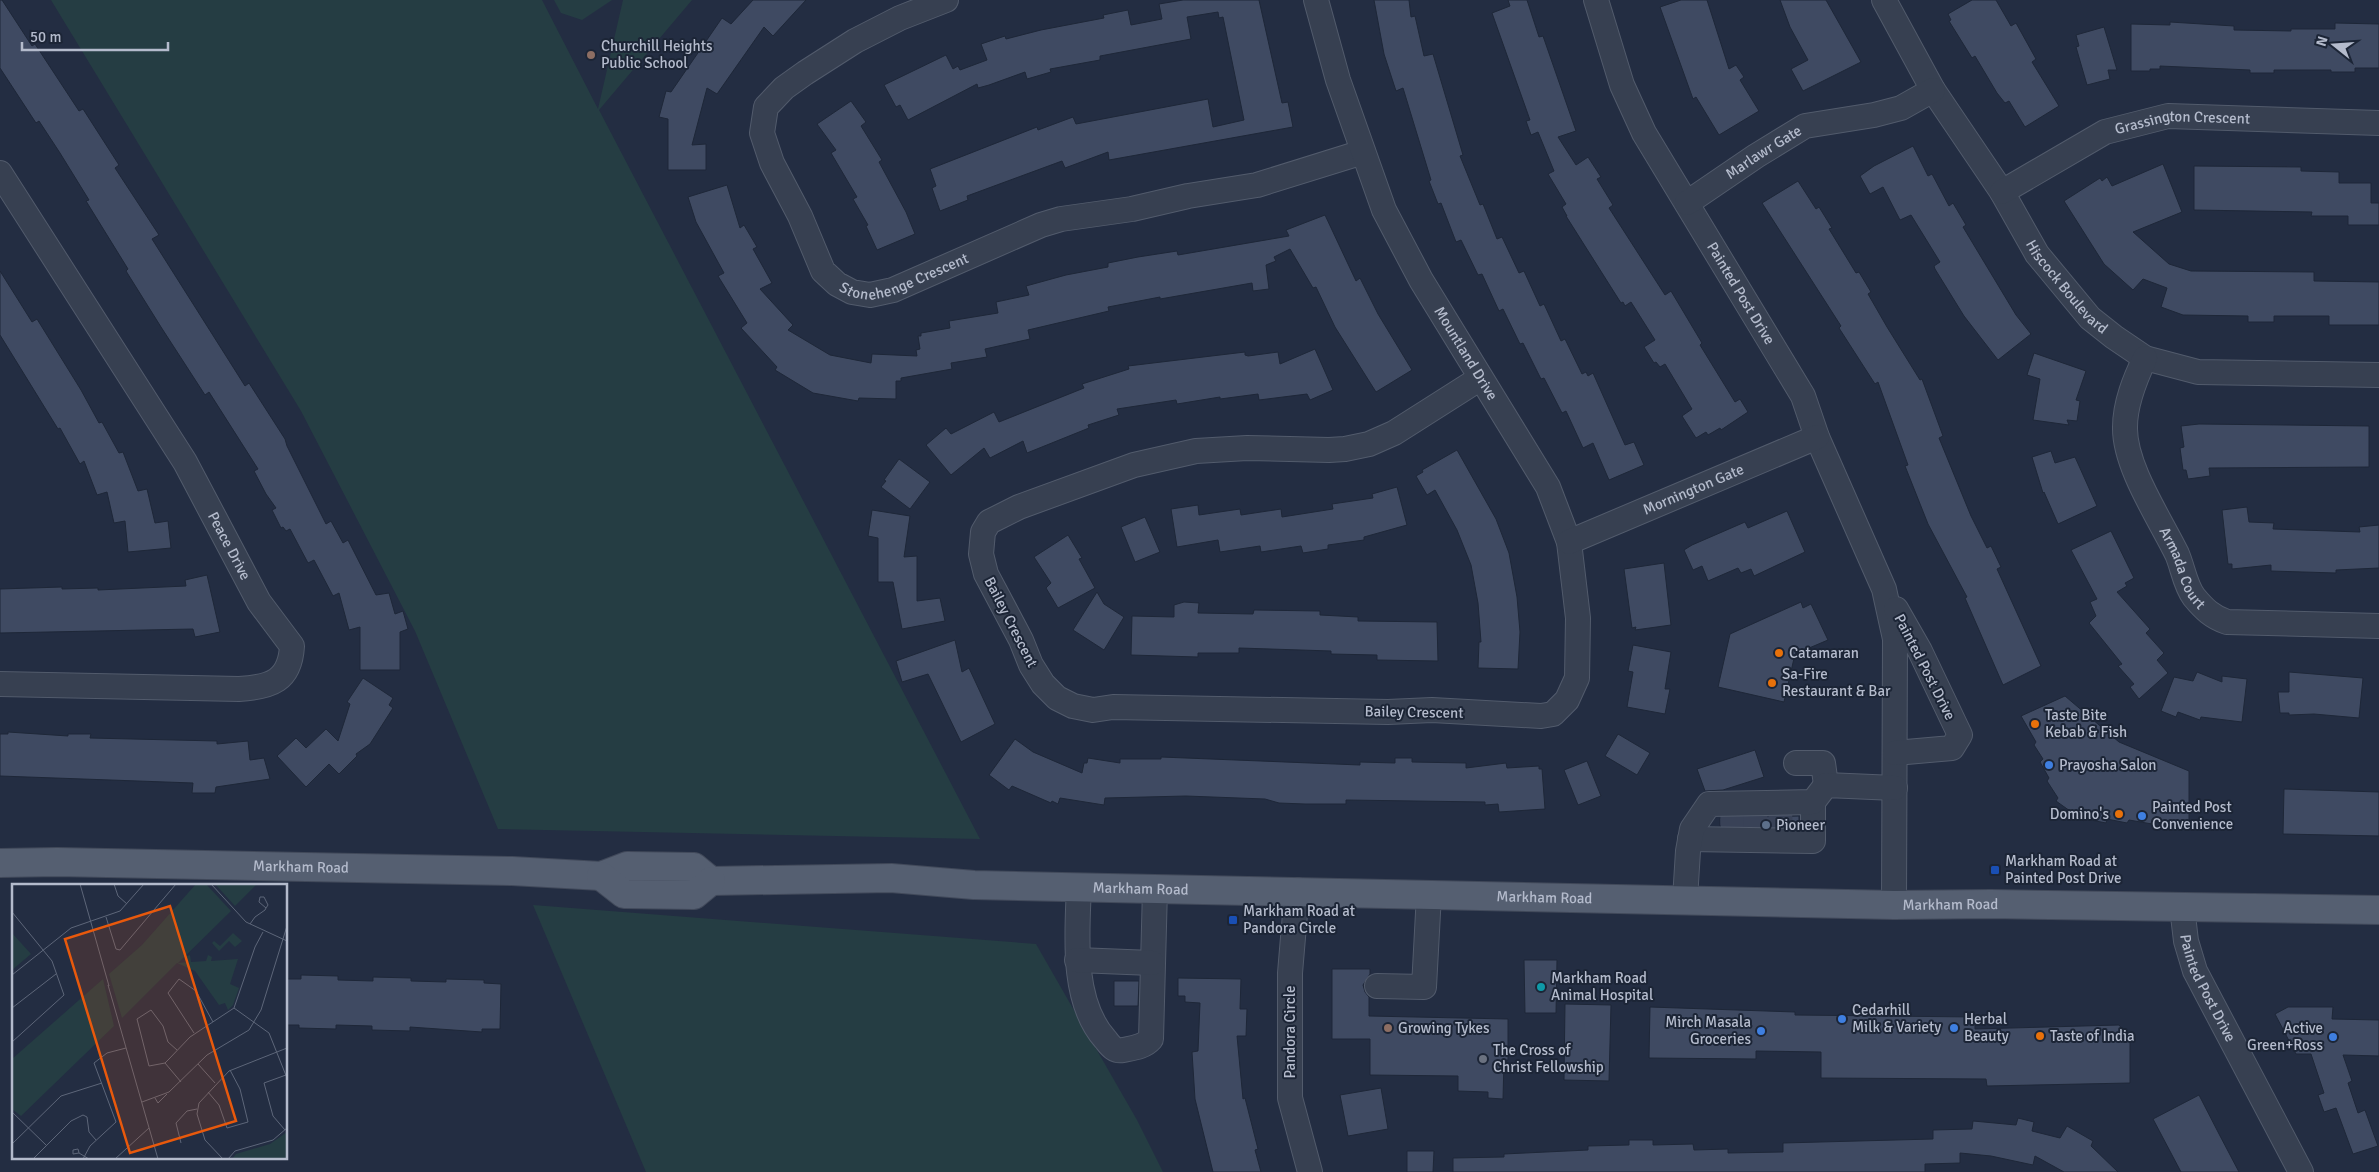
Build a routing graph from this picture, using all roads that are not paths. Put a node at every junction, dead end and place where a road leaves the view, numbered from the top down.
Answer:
1 (946, 0) edge
2 (1316, 0) edge
3 (1596, 0) edge
4 (1884, 0) edge
5 (1933, 90) junction
6 (2379, 123) edge
7 (1363, 152) junction
8 (0, 173) edge
9 (2002, 192) junction
10 (1686, 203) junction
11 (2145, 358) junction
12 (2379, 375) edge
13 (1479, 379) junction
14 (1817, 438) junction
15 (1569, 542) junction
16 (1884, 589) junction
17 (2379, 626) edge
18 (0, 684) edge
19 (1562, 707) joint
20 (1895, 753) junction
21 (1796, 763) dead end
22 (1895, 788) junction
23 (1819, 793) junction
24 (1744, 821) junction
25 (1781, 821) junction
26 (1690, 839) junction
27 (0, 862) edge
28 (1078, 887) junction
29 (1155, 889) junction
30 (1297, 890) junction
31 (1429, 894) junction
32 (1685, 899) junction
33 (1894, 905) junction
34 (2182, 907) junction
35 (2379, 910) edge
36 (1077, 960) junction
37 (1152, 963) junction
38 (1377, 986) dead end
39 (1310, 1172) edge
40 (2301, 1172) edge

1 - 7 street, Stonehenge Crescent
2 - 7 street, Mountland Drive
3 - 10 street, Painted Post Drive
4 - 5 street, Hiscock Boulevard
5 - 9 street, Hiscock Boulevard
5 - 10 street, Marlawr Gate
6 - 9 street, Grassington Crescent
7 - 13 street, Mountland Drive
8 - 18 street, Peace Drive
9 - 11 street, Hiscock Boulevard
10 - 14 street, Painted Post Drive
11 - 12 street, Hiscock Boulevard
11 - 17 street, Armada Court
13 - 15 street, Mountland Drive
13 - 19 street, Bailey Crescent
14 - 15 street, Mornington Gate
14 - 16 street, Painted Post Drive
15 - 19 street, Mountland Drive
16 - 20 street, Painted Post Drive
16 - 20 street, Painted Post Drive
20 - 22 street, Painted Post Drive
21 - 23 street
22 - 23 street
22 - 33 street, Painted Post Drive
23 - 25 street
23 - 25 street
24 - 25 street
24 - 25 street
24 - 26 street
24 - 26 street
26 - 32 street
27 - 28 main road, Markham Road
28 - 29 main road, Markham Road
28 - 36 street
29 - 30 main road, Markham Road
29 - 37 street
30 - 31 main road, Markham Road
30 - 39 street, Pandora Circle
31 - 32 main road, Markham Road
31 - 38 street
32 - 33 main road, Markham Road
33 - 34 main road, Markham Road
34 - 35 main road, Markham Road
34 - 40 street, Painted Post Drive
36 - 37 street
36 - 37 street

